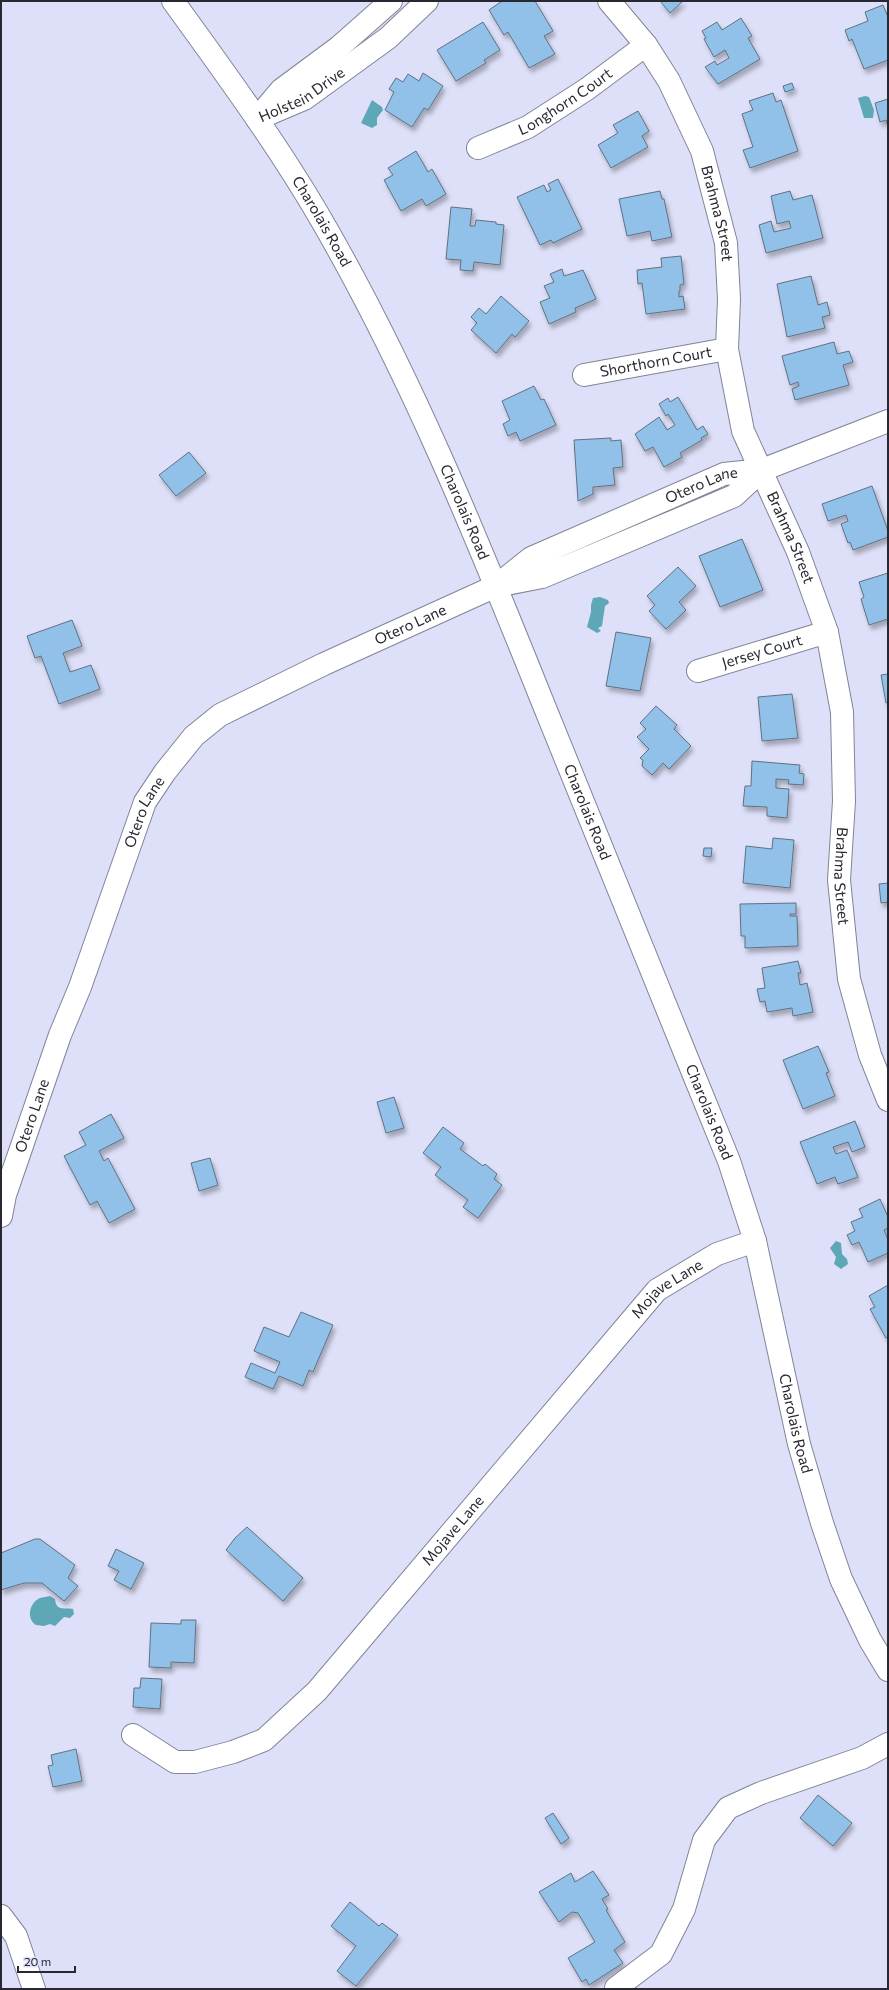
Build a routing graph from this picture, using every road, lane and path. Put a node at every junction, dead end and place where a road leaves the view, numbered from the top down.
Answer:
1 (173, 1) edge
2 (391, 1) edge
3 (427, 1) edge
4 (609, 1) edge
5 (646, 45) junction
6 (257, 119) junction
7 (478, 148) dead end
8 (727, 349) junction
9 (584, 375) dead end
10 (888, 421) edge
11 (762, 470) junction
12 (496, 586) junction
13 (827, 632) junction
14 (698, 671) dead end
15 (888, 1100) edge
16 (1, 1216) edge
17 (755, 1241) junction
18 (888, 1670) edge
19 (133, 1735) dead end
20 (888, 1744) edge
21 (1, 1916) edge
22 (616, 1988) dead end
23 (34, 1989) edge

1 - 6 street, Charolais Road
2 - 6 street, Holstein Drive
3 - 6 street, Holstein Drive
4 - 5 street, Brahma Street
5 - 7 street, Longhorn Court
5 - 8 street, Brahma Street
6 - 12 street, Charolais Road
8 - 9 street, Shorthorn Court
8 - 11 street, Brahma Street
10 - 11 street, Otero Lane
11 - 12 street, Otero Lane
11 - 13 street, Brahma Street
12 - 16 street, Otero Lane
12 - 17 street, Charolais Road
13 - 14 street, Jersey Court
13 - 15 street, Brahma Street
17 - 18 street, Charolais Road
17 - 19 street, Mojave Lane
20 - 22 street
21 - 23 street

